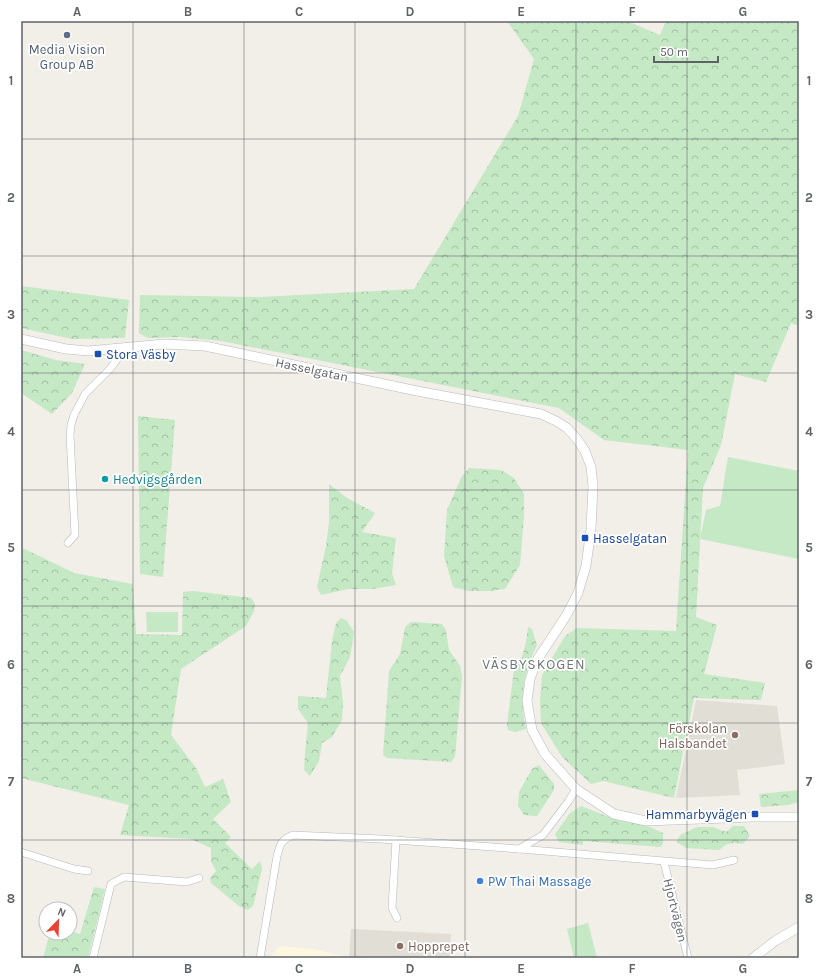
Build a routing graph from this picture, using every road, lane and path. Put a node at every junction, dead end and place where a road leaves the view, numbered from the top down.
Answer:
1 (21, 339) edge
2 (118, 348) junction
3 (68, 543) dead end
4 (576, 789) junction
5 (799, 817) edge
6 (396, 840) junction
7 (518, 849) junction
8 (21, 852) edge
9 (734, 860) dead end
10 (664, 862) junction
11 (88, 871) dead end
12 (199, 878) dead end
13 (397, 918) dead end
14 (797, 931) edge
15 (94, 958) edge
16 (260, 958) edge
17 (688, 958) edge
18 (753, 958) edge

1 - 2 street, Hasselgatan
2 - 3 street
2 - 4 street, Hasselgatan
4 - 5 street, Hasselgatan
4 - 7 street
6 - 7 street
6 - 13 street
6 - 16 street
7 - 10 street
8 - 11 street
9 - 10 street
10 - 17 street, Hjortvägen
12 - 15 street
14 - 18 street

